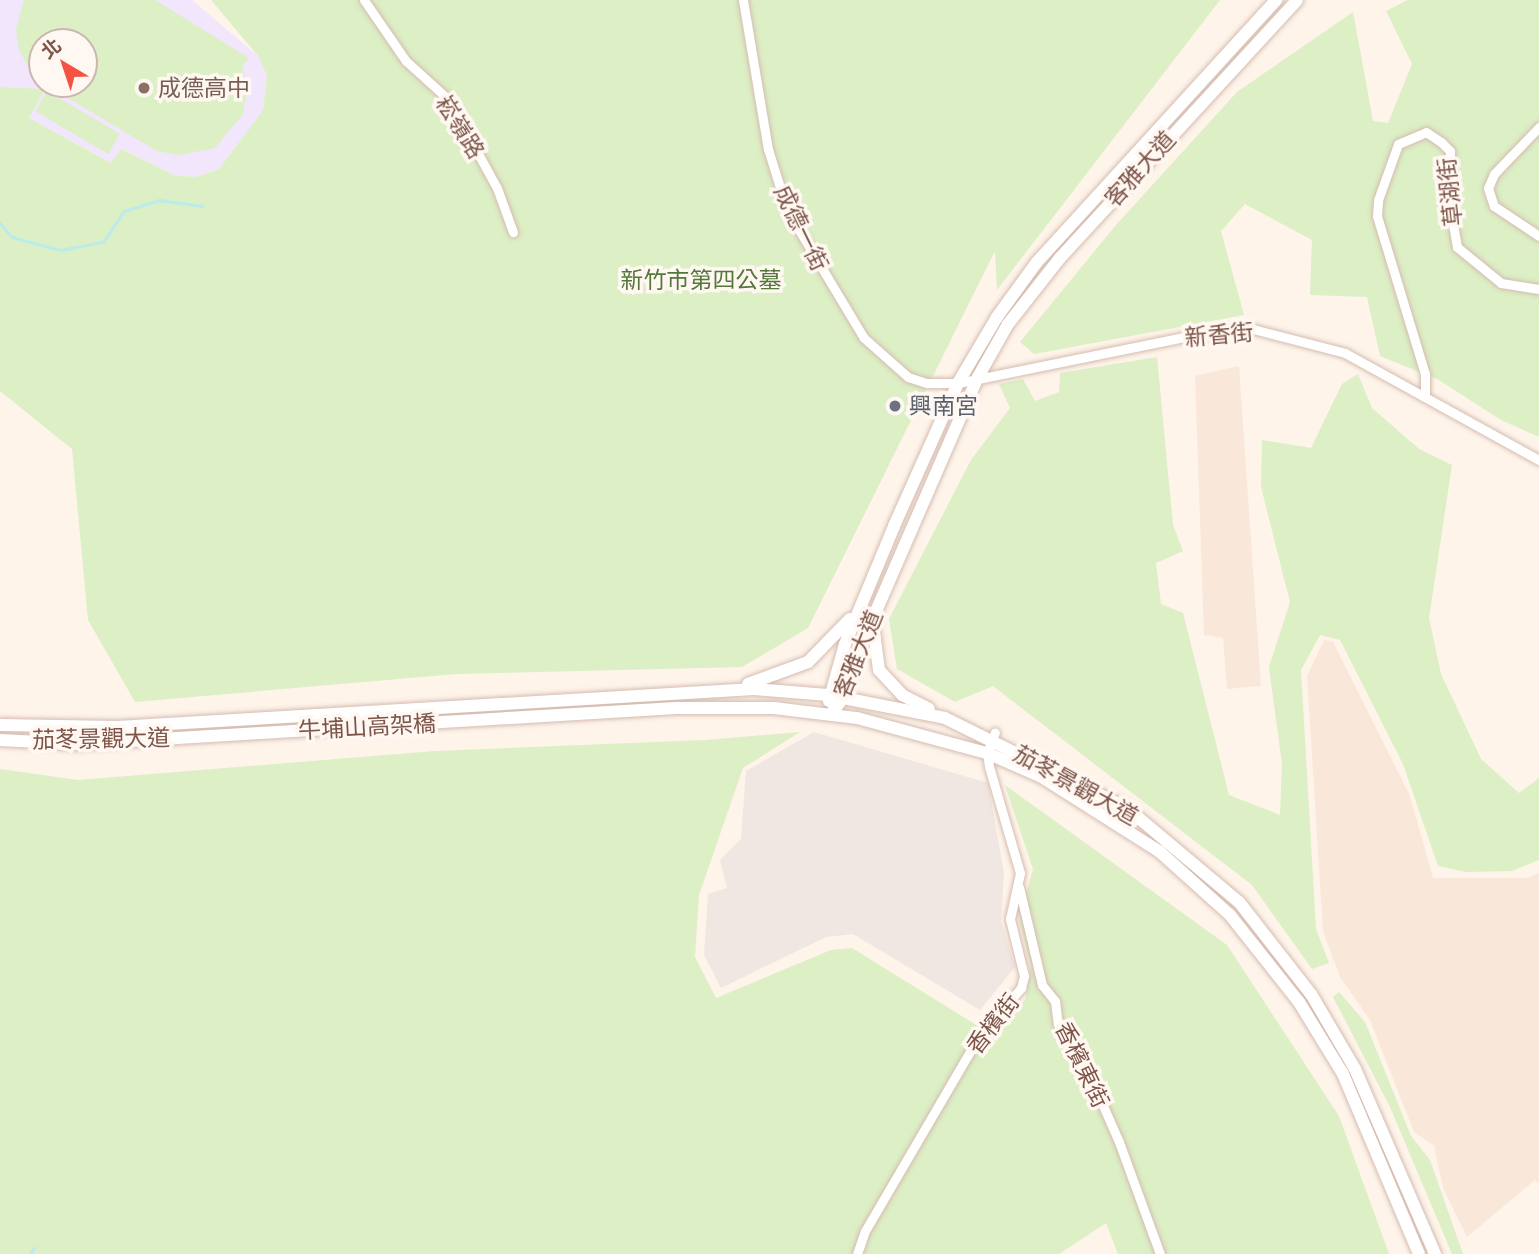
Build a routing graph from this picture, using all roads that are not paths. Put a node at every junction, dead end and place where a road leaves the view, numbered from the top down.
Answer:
1 (364, 0) edge
2 (743, 0) edge
3 (1276, 0) edge
4 (1297, 0) edge
5 (1539, 127) edge
6 (513, 232) dead end
7 (1539, 236) edge
8 (1539, 289) edge
9 (978, 377) junction
10 (958, 383) junction
11 (1425, 394) junction
12 (1539, 460) edge
13 (859, 608) junction
14 (874, 616) junction
15 (715, 690) junction
16 (828, 695) junction
17 (843, 698) junction
18 (530, 703) joint
19 (831, 714) junction
20 (532, 717) joint
21 (945, 718) junction
22 (200, 721) joint
23 (0, 725) edge
24 (202, 737) joint
25 (0, 740) edge
26 (992, 742) junction
27 (1020, 873) junction
28 (857, 1254) edge
29 (1160, 1254) edge
30 (1419, 1254) edge
31 (1435, 1254) edge

1 - 6 street, 崧嶺路
2 - 10 street, 成德一街
3 - 10 street, 客雅大道
4 - 9 street, 客雅大道
5 - 7 street, 草湖街
8 - 11 street, 草湖街
9 - 10 street, 新香街
9 - 11 street, 新香街
9 - 14 street, 客雅大道
10 - 13 street, 客雅大道
11 - 12 street, 新香街
13 - 15 street
13 - 16 street, 客雅大道
14 - 17 street, 客雅大道
14 - 21 street
15 - 16 street, 茄苳景觀大道
15 - 18 street, 茄苳景觀大道
16 - 17 street, 茄苳景觀大道
16 - 19 street, 客雅大道
17 - 19 street, 客雅大道
17 - 21 street, 茄苳景觀大道
18 - 22 street, 牛埔山高架橋
19 - 20 street, 茄苳景觀大道
19 - 26 street, 茄苳景觀大道
20 - 24 street, 牛埔山高架橋
21 - 26 street, 茄苳景觀大道
22 - 23 street, 茄苳景觀大道
24 - 25 street, 茄苳景觀大道
26 - 27 street, 香檳街
26 - 30 street, 茄苳景觀大道
26 - 31 street, 茄苳景觀大道
27 - 28 street, 香檳街
27 - 29 street, 香檳東街

